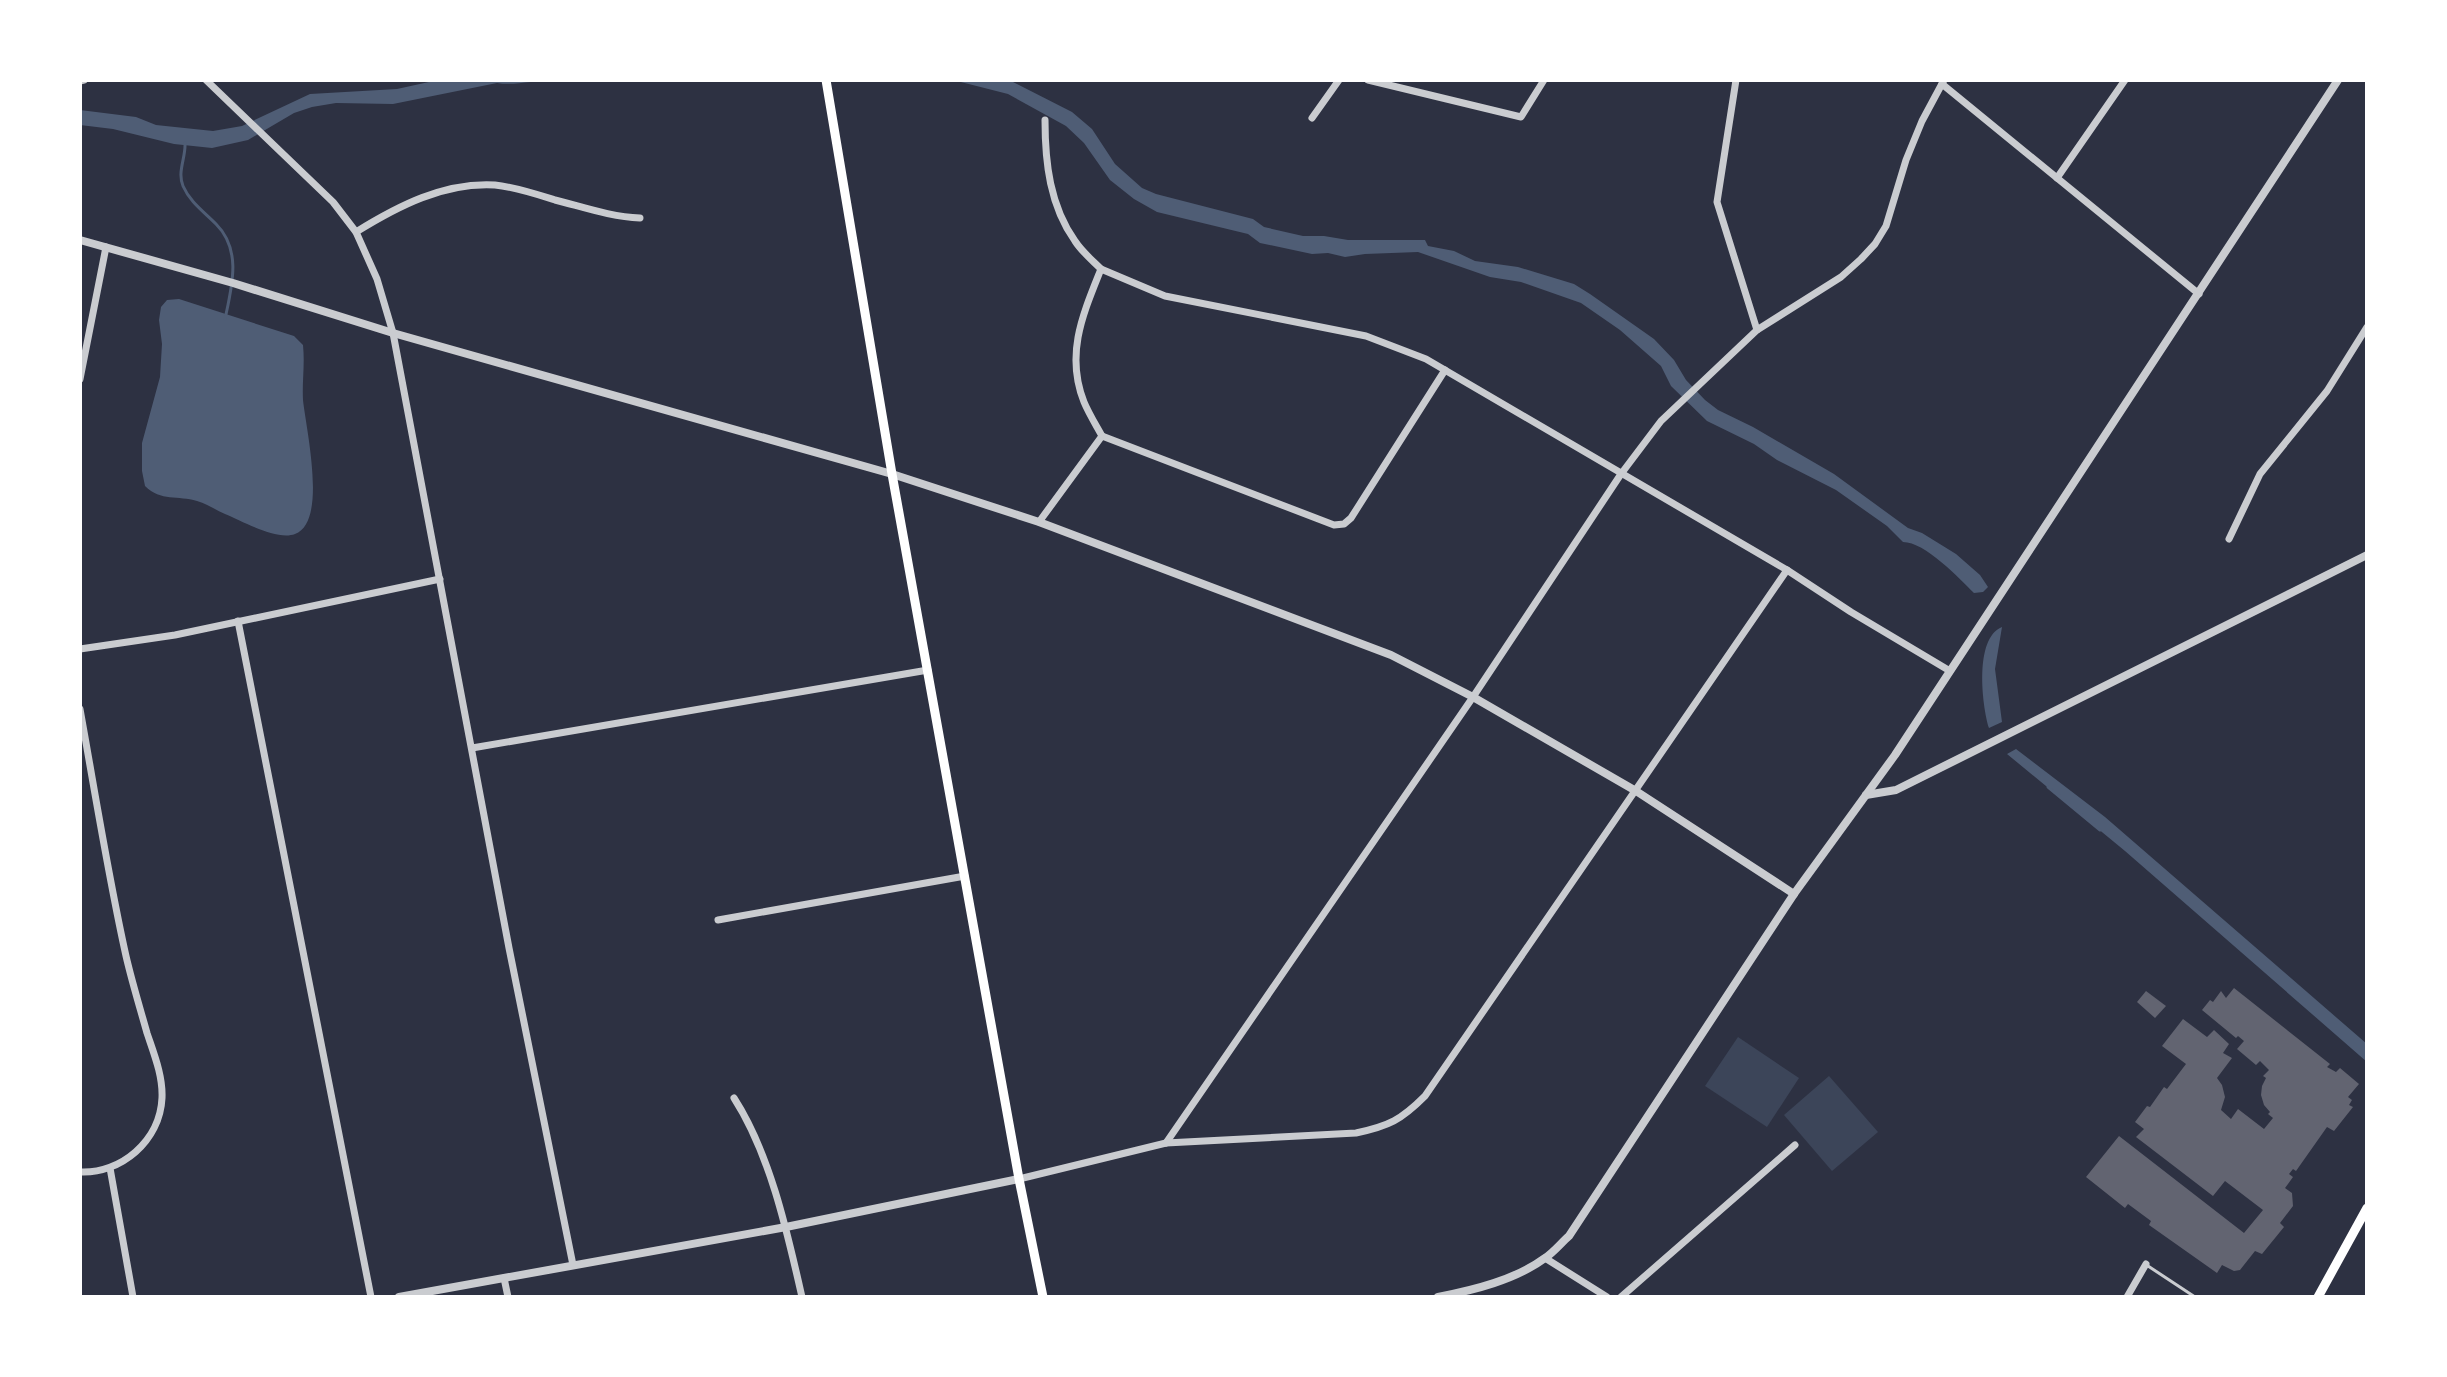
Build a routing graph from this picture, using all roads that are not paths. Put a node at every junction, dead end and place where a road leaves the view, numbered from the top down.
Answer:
1 (206, 80) edge
2 (1339, 80) edge
3 (1368, 80) edge
4 (1544, 80) edge
5 (1736, 80) edge
6 (2125, 80) edge
7 (2338, 80) edge
8 (826, 82) edge
9 (1943, 82) edge
10 (1312, 118) dead end
11 (1045, 120) dead end
12 (2057, 178) junction
13 (640, 218) dead end
14 (356, 232) junction
15 (80, 240) edge
16 (106, 247) junction
17 (1101, 269) junction
18 (2199, 294) junction
19 (2367, 327) edge
20 (1757, 330) junction
21 (393, 333) junction
22 (1445, 370) junction
23 (80, 379) edge
24 (1102, 436) junction
25 (892, 474) junction
26 (1621, 474) junction
27 (1039, 522) junction
28 (2229, 539) dead end
29 (2367, 555) edge
30 (1787, 570) junction
31 (440, 579) junction
32 (238, 621) junction
33 (80, 649) edge
34 (928, 670) junction
35 (1950, 671) junction
36 (1473, 697) junction
37 (80, 709) edge
38 (472, 748) junction
39 (1636, 791) junction
40 (1866, 795) junction
41 (965, 876) junction
42 (1794, 894) junction
43 (718, 920) dead end
44 (734, 1098) dead end
45 (1166, 1143) junction
46 (1795, 1145) dead end
47 (110, 1168) junction
48 (80, 1172) edge
49 (1019, 1179) junction
50 (2367, 1208) edge
51 (786, 1227) junction
52 (1545, 1258) junction
53 (2146, 1264) joint
54 (573, 1265) junction
55 (504, 1278) junction
56 (133, 1297) edge
57 (371, 1297) edge
58 (399, 1297) edge
59 (508, 1297) edge
60 (802, 1297) edge
61 (1043, 1297) edge
62 (1438, 1297) edge
63 (1607, 1297) edge
64 (1621, 1297) edge
65 (2127, 1297) edge
66 (2195, 1297) edge
67 (2318, 1297) edge

1 - 14 street
2 - 10 street
3 - 4 street
5 - 20 street
6 - 12 street
7 - 18 street
8 - 25 main road
9 - 12 street
9 - 20 street
11 - 17 street
12 - 18 street
13 - 14 street
14 - 21 street
15 - 16 street
16 - 21 street
16 - 23 street
17 - 22 street
17 - 24 street
18 - 35 street
19 - 28 street
20 - 26 street
21 - 25 street
21 - 31 street
22 - 24 street
22 - 26 street
24 - 27 street
25 - 27 street
25 - 34 main road
26 - 30 street
26 - 36 street
27 - 36 street
29 - 40 street
30 - 35 street
30 - 39 street
31 - 32 street
31 - 38 street
32 - 33 street
32 - 57 street
34 - 38 street
34 - 41 main road
35 - 40 street
36 - 39 street
36 - 45 street
37 - 47 street
38 - 54 street
39 - 42 street
39 - 45 street
40 - 42 street
41 - 43 street
41 - 49 main road
42 - 52 street
44 - 51 street
45 - 49 street
46 - 64 street
47 - 48 street
47 - 56 street
49 - 51 street
49 - 61 main road
50 - 67 main road
51 - 54 street
51 - 60 street
52 - 62 street
52 - 63 street
53 - 65 street
53 - 66 lane
54 - 55 street
55 - 58 street
55 - 59 street

